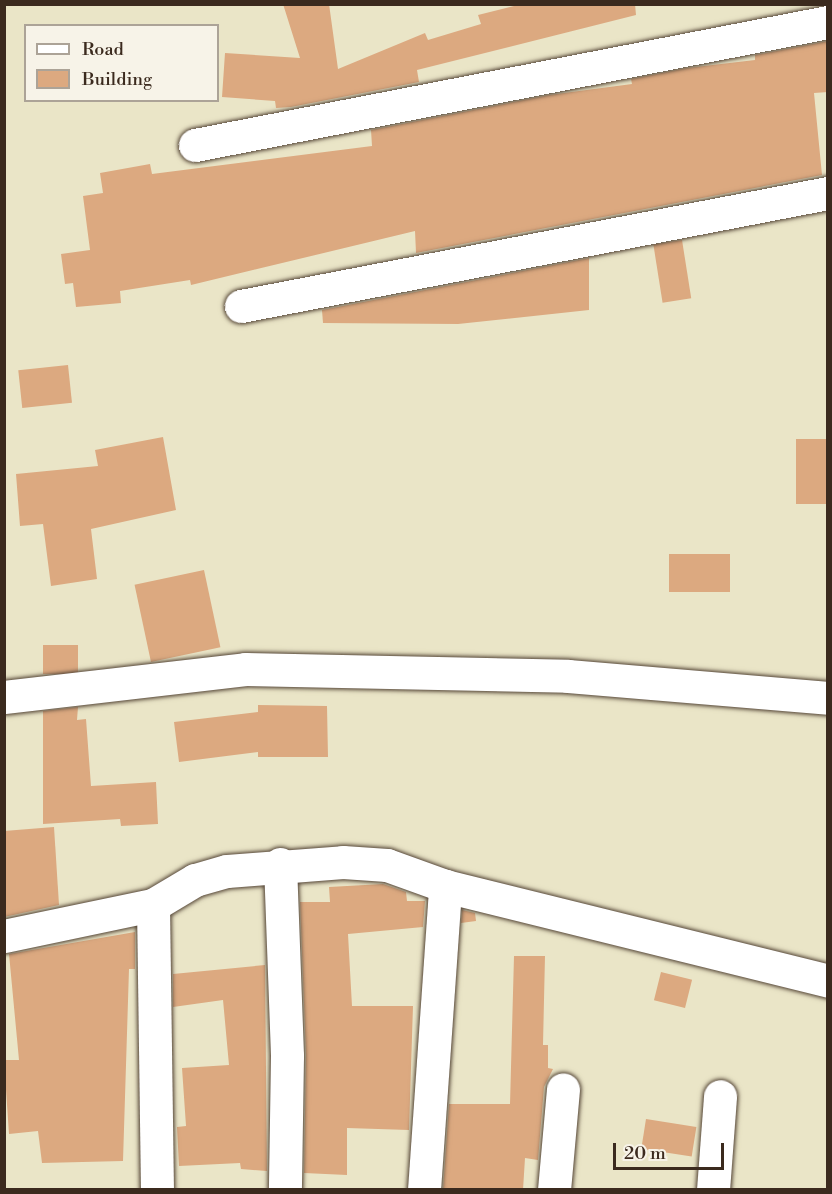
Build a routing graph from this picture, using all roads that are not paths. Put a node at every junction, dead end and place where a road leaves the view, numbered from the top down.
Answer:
1 (828, 22) edge
2 (195, 146) dead end
3 (828, 193) edge
4 (241, 306) dead end
5 (4, 697) edge
6 (828, 698) edge
7 (280, 864) junction
8 (445, 886) junction
9 (153, 905) junction
10 (4, 936) edge
11 (828, 981) edge
12 (563, 1089) dead end
13 (720, 1096) dead end
14 (157, 1190) edge
15 (285, 1190) edge
16 (424, 1190) edge
17 (554, 1190) edge
18 (713, 1190) edge

1 - 2 street
3 - 4 street
5 - 6 street
7 - 8 street
7 - 9 street
7 - 15 street
8 - 11 street
8 - 16 street
9 - 10 street
9 - 14 street
12 - 17 street
13 - 18 street

